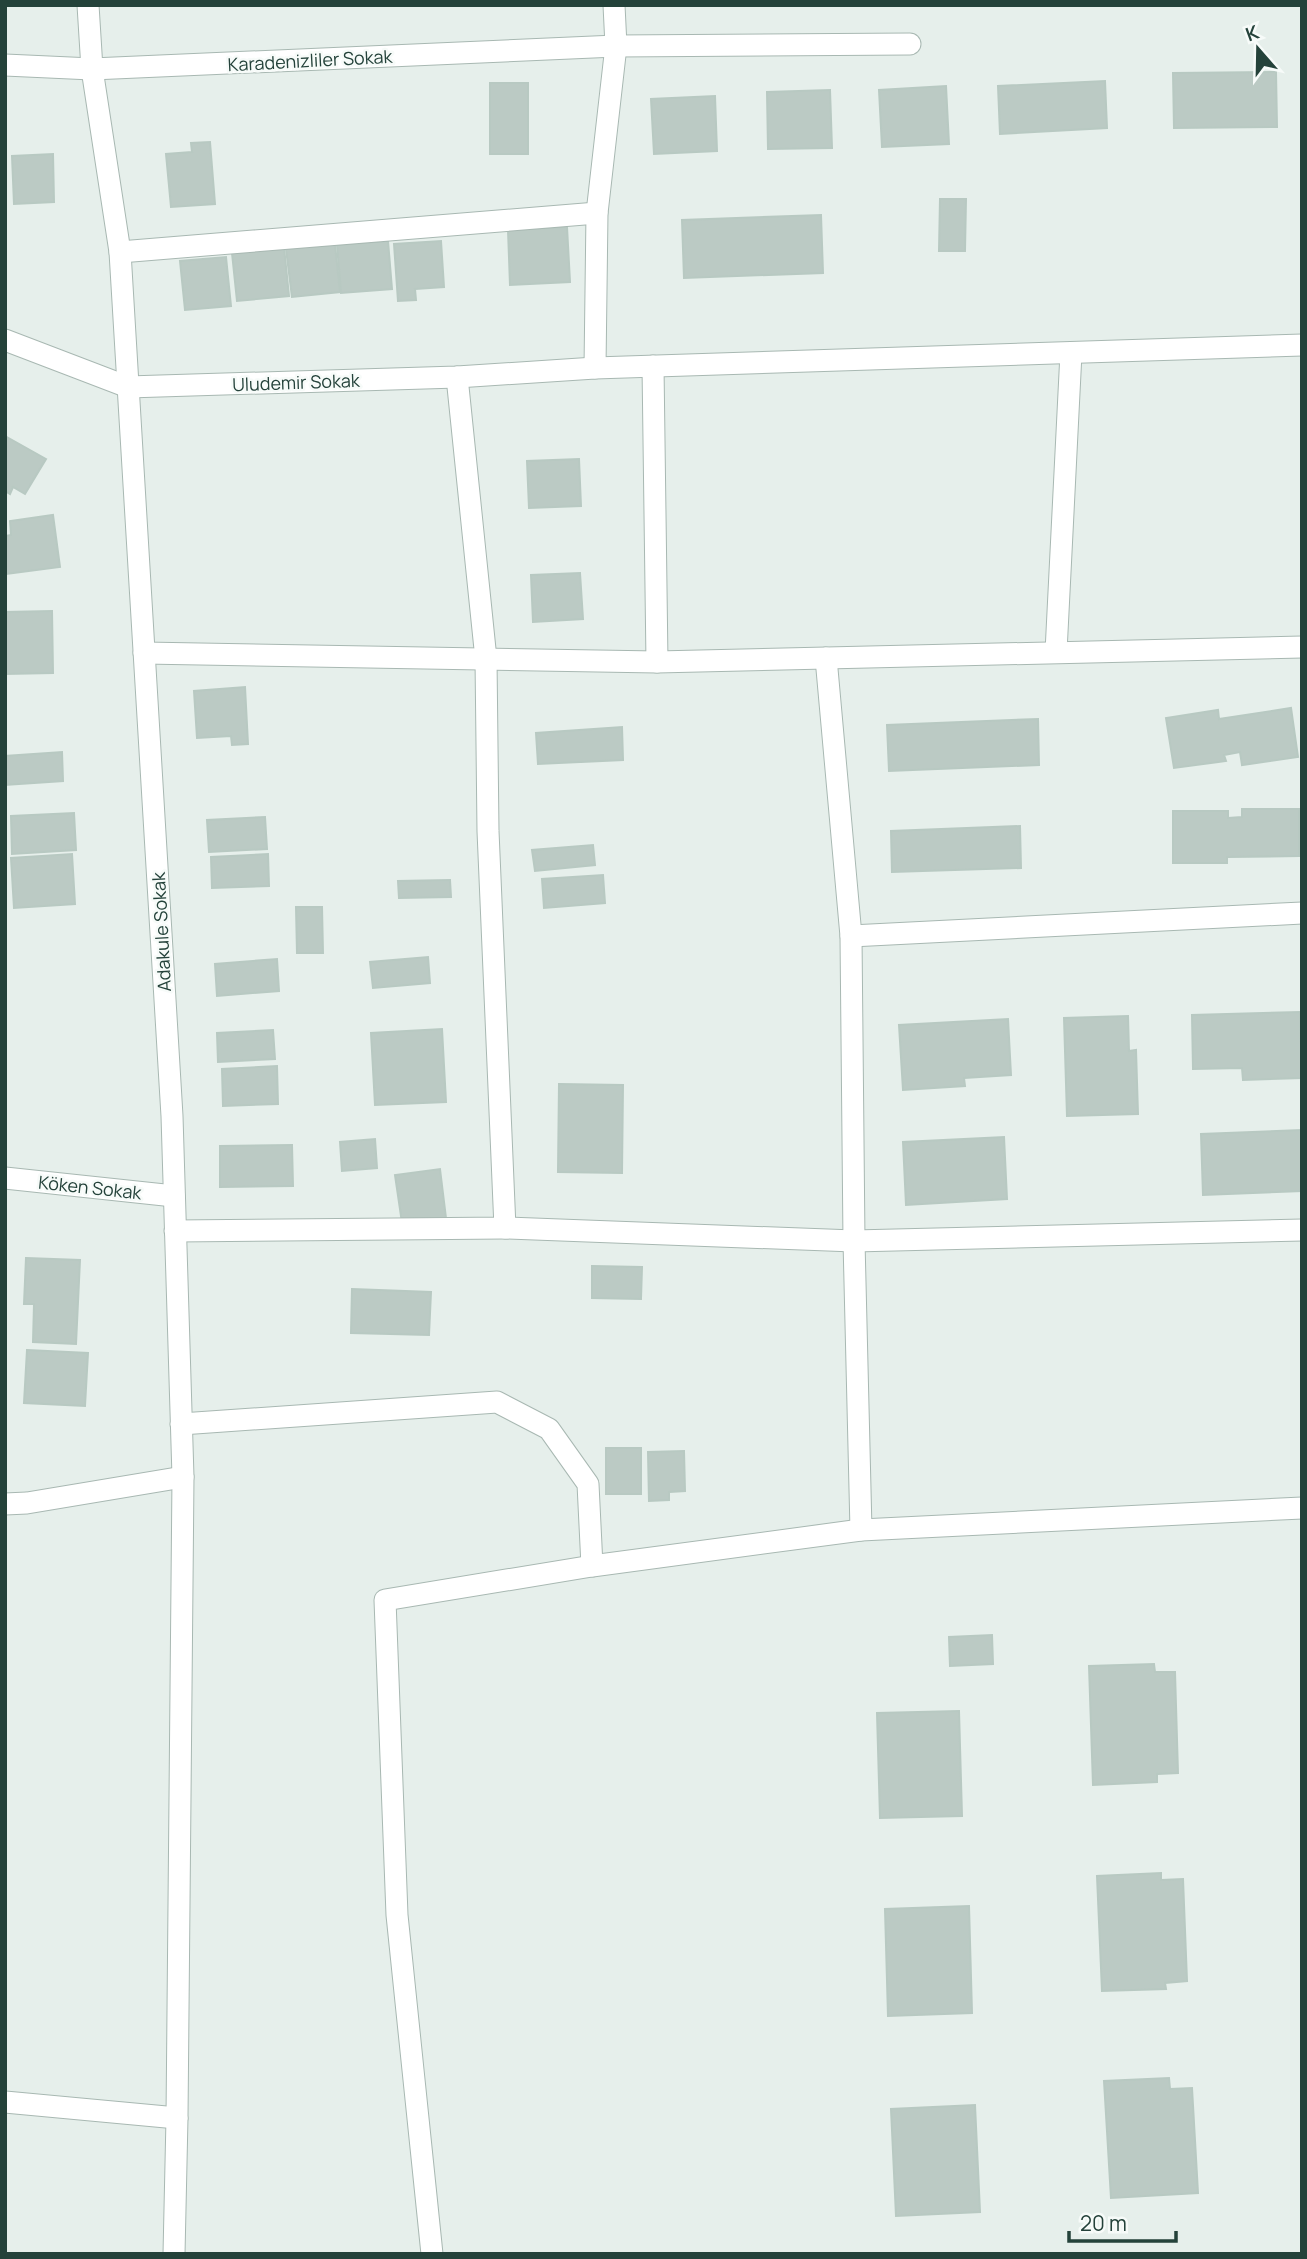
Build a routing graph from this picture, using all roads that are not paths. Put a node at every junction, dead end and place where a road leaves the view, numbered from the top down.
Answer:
1 (88, 5) edge
2 (614, 5) edge
3 (910, 44) dead end
4 (616, 46) junction
5 (5, 65) edge
6 (92, 69) junction
7 (597, 213) junction
8 (120, 252) junction
9 (5, 340) edge
10 (1302, 345) edge
11 (1072, 354) junction
12 (653, 366) junction
13 (595, 368) junction
14 (457, 377) junction
15 (128, 387) junction
16 (1302, 647) edge
17 (1056, 652) junction
18 (144, 653) junction
19 (826, 658) junction
20 (486, 659) junction
21 (657, 662) junction
22 (1302, 913) edge
23 (851, 936) junction
24 (5, 1178) edge
25 (174, 1196) junction
26 (505, 1228) junction
27 (1302, 1230) edge
28 (175, 1231) junction
29 (854, 1241) junction
30 (181, 1424) junction
31 (183, 1477) junction
32 (5, 1504) edge
33 (1302, 1508) edge
34 (861, 1530) junction
35 (592, 1566) junction
36 (5, 2102) edge
37 (177, 2118) junction
38 (174, 2254) edge
39 (432, 2254) edge

1 - 6 street, Adakule Sokak
2 - 4 street
3 - 4 street, Karadenizliler Sokak
4 - 6 street, Karadenizliler Sokak
4 - 7 street
5 - 6 street, Karadenizliler Sokak
6 - 8 street, Adakule Sokak
7 - 8 street
7 - 13 street
8 - 15 street, Adakule Sokak
9 - 15 street, Uludemir Sokak
10 - 11 street, Uludemir Sokak
11 - 12 street, Uludemir Sokak
11 - 17 street
12 - 13 street, Uludemir Sokak
12 - 21 street
13 - 14 street, Uludemir Sokak
14 - 15 street, Uludemir Sokak
14 - 20 street
15 - 18 street, Adakule Sokak
16 - 17 street
17 - 19 street
18 - 20 street
18 - 25 street, Adakule Sokak
19 - 21 street
19 - 23 street
20 - 21 street
20 - 26 street
22 - 23 street
23 - 29 street
24 - 25 street, Köken Sokak
25 - 28 street, Adakule Sokak
26 - 28 street
26 - 29 street
27 - 29 street
28 - 30 street, Adakule Sokak
29 - 34 street
30 - 31 street, Adakule Sokak
30 - 35 street
31 - 32 street
31 - 37 street, Adakule Sokak
33 - 34 street
34 - 35 street
35 - 39 street
36 - 37 street
37 - 38 street, Adakule Sokak

